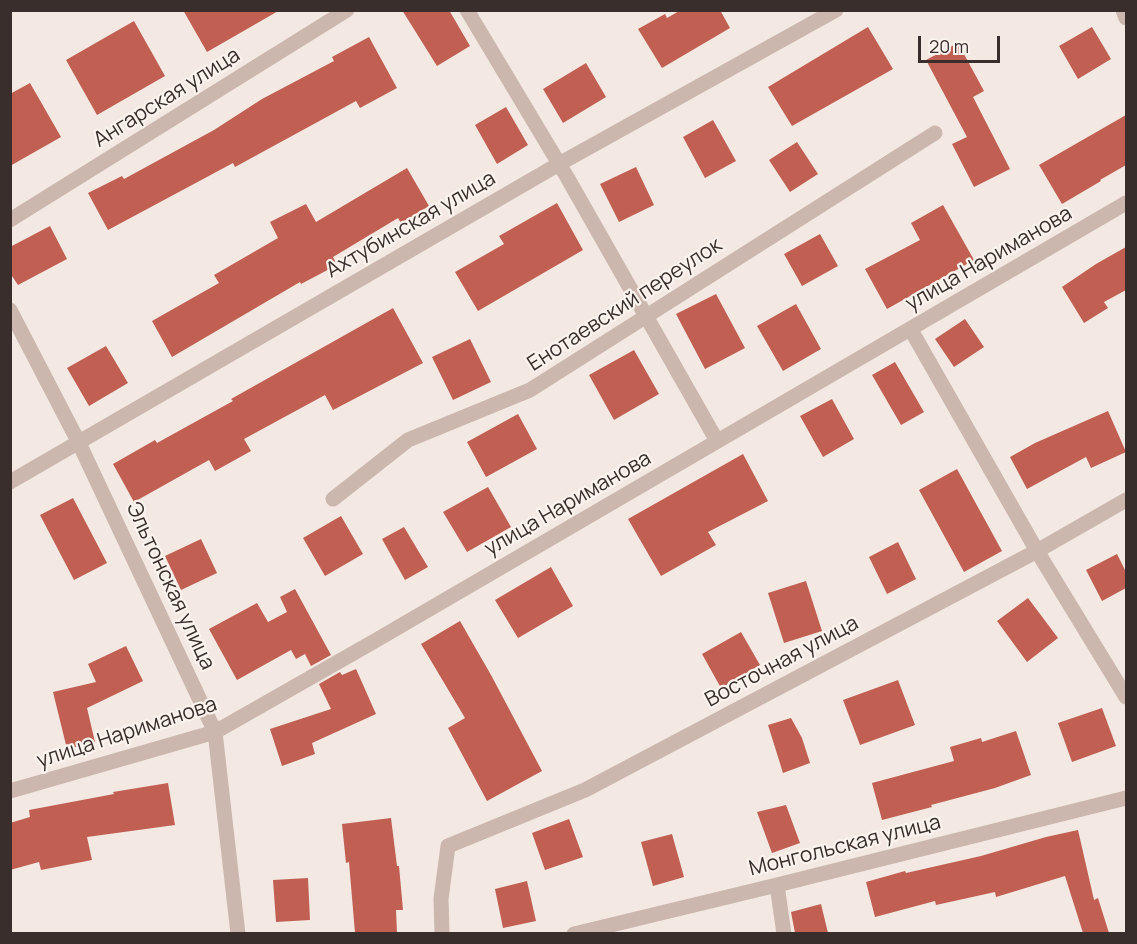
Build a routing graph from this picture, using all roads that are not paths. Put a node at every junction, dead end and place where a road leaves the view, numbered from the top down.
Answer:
1 (347, 10) edge
2 (467, 10) edge
3 (836, 10) edge
4 (1123, 10) edge
5 (1126, 18) edge
6 (935, 133) dead end
7 (559, 164) junction
8 (1126, 203) edge
9 (10, 220) edge
10 (10, 310) edge
11 (646, 315) junction
12 (910, 330) junction
13 (78, 441) junction
14 (717, 441) junction
15 (10, 482) edge
16 (333, 499) dead end
17 (1126, 500) edge
18 (1037, 551) junction
19 (1126, 698) edge
20 (215, 732) junction
21 (10, 792) edge
22 (1126, 798) edge
23 (777, 885) junction
24 (238, 933) edge
25 (442, 933) edge
26 (574, 933) edge
27 (784, 933) edge

1 - 9 street, Ангарская улица
2 - 7 street
3 - 7 street, Ахтубинская улица
4 - 5 street
6 - 11 street, Енотаевский переулок
7 - 11 street
7 - 13 street, Ахтубинская улица
8 - 12 street, улица Нариманова
10 - 13 street, Эльтонская улица
11 - 14 street
11 - 16 street, Енотаевский переулок
12 - 14 street, улица Нариманова
12 - 18 street
13 - 15 street, Ахтубинская улица
13 - 20 street, Эльтонская улица
14 - 20 street, улица Нариманова
17 - 18 street, Восточная улица
18 - 19 street
18 - 25 street, Восточная улица
20 - 21 street, улица Нариманова
20 - 24 street, Эльтонская улица
22 - 23 street, Монгольская улица
23 - 26 street, Монгольская улица
23 - 27 street

